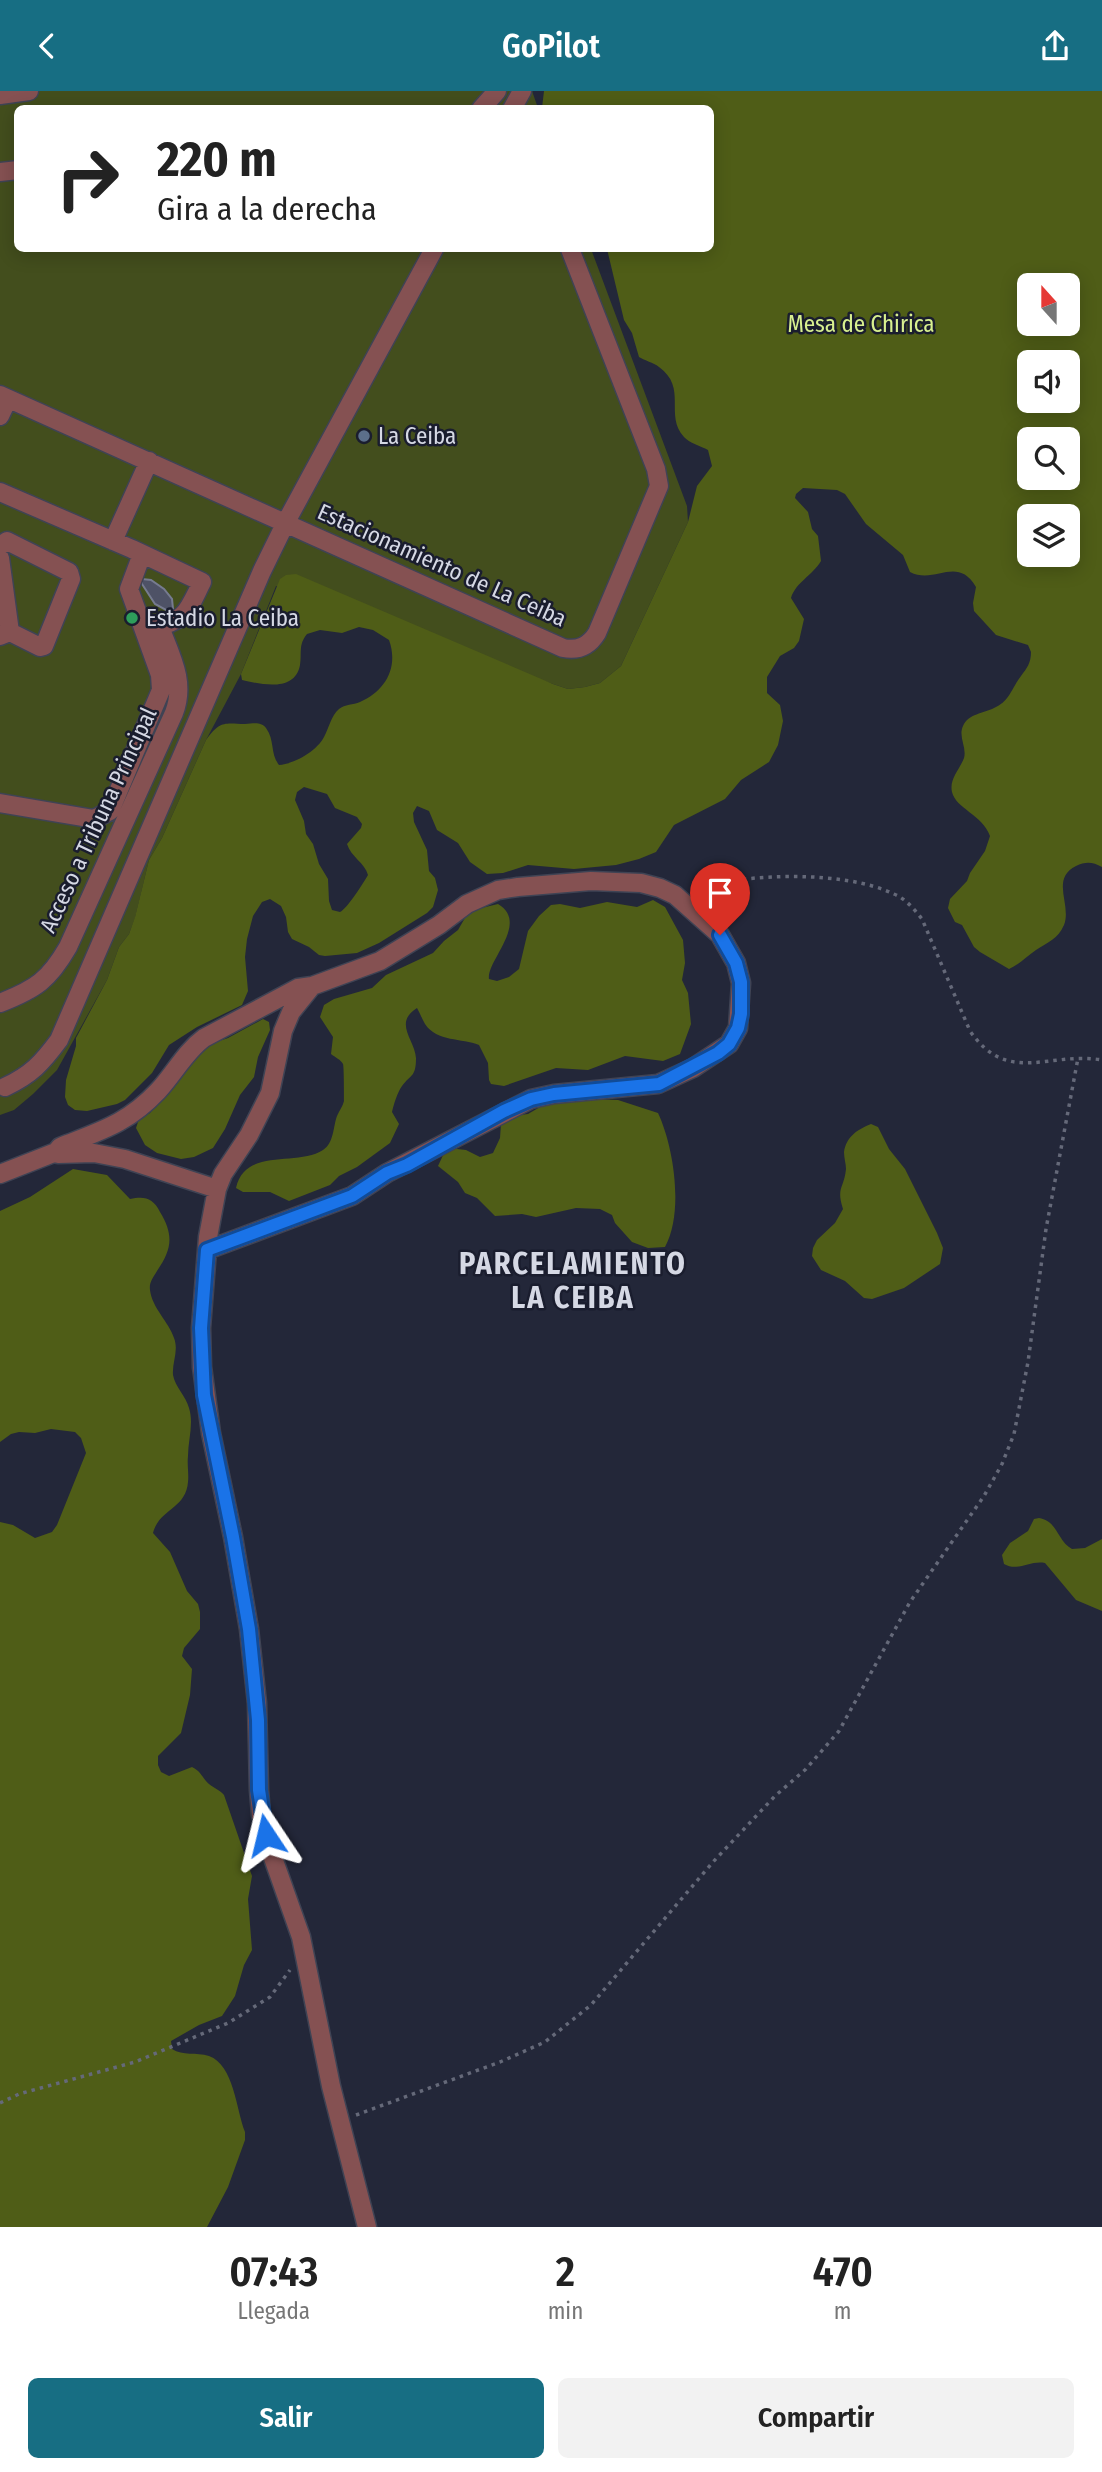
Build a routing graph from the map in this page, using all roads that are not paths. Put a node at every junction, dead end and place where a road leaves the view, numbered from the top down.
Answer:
1 (29, 91) edge
2 (497, 91) edge
3 (0, 95) edge
4 (485, 105) edge
5 (432, 252) edge
6 (571, 252) edge
7 (4, 397) edge
8 (0, 416) edge
9 (149, 461) junction
10 (0, 492) edge
11 (286, 522) junction
12 (113, 541) junction
13 (0, 546) edge
14 (142, 554) junction
15 (0, 558) edge
16 (153, 630) junction
17 (5, 634) edge
18 (0, 803) edge
19 (312, 985) junction
20 (0, 1003) edge
21 (5, 1087) dead end
22 (56, 1152) junction
23 (0, 1174) edge
24 (217, 1189) junction
25 (207, 1250) junction
26 (367, 2227) edge

1 - 3 street
2 - 4 street
5 - 11 street
6 - 11 street, Estacionamiento de La Ceiba
7 - 8 street
7 - 9 street, Estacionamiento de La Ceiba
9 - 11 street, Estacionamiento de La Ceiba
9 - 12 street
10 - 12 street
11 - 21 street
12 - 14 street
13 - 17 street
14 - 16 street, Acceso a Tribuna Principal
14 - 16 street
15 - 17 street
16 - 18 street, Acceso a Tribuna Principal
16 - 20 street, Acceso a Tribuna Principal
19 - 22 street
19 - 24 street
19 - 25 street
22 - 23 street
22 - 24 street
24 - 25 street
25 - 26 street

